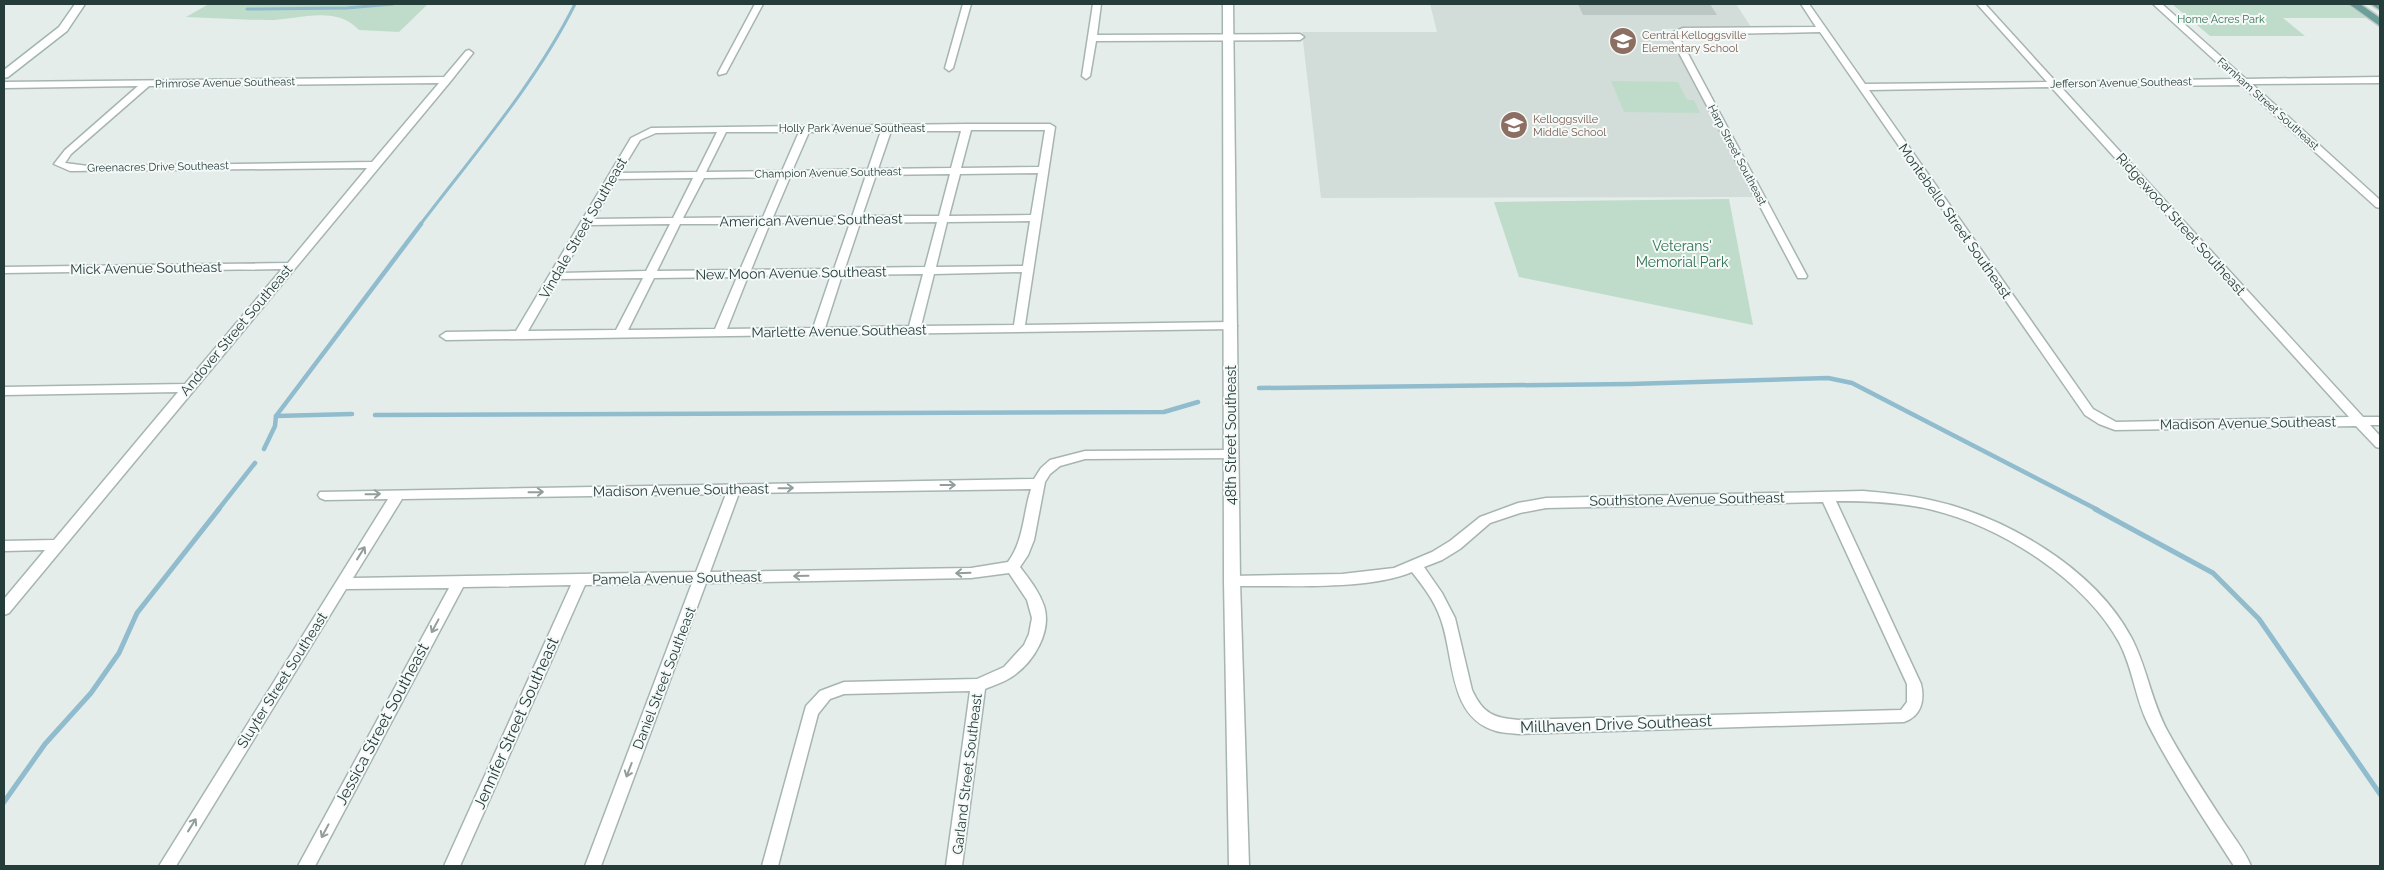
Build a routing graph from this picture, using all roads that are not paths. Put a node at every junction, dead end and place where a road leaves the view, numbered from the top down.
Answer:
1 (80, 4) edge
2 (759, 4) edge
3 (967, 4) edge
4 (1097, 4) edge
5 (1228, 4) edge
6 (1805, 4) edge
7 (1981, 4) edge
8 (2157, 4) edge
9 (2354, 4) edge
10 (2376, 4) edge
11 (2380, 7) edge
12 (2380, 23) edge
13 (1822, 29) junction
14 (1228, 36) junction
15 (1300, 37) dead end
16 (1092, 38) junction
17 (469, 53) dead end
18 (949, 68) dead end
19 (722, 72) dead end
20 (4, 75) edge
21 (1086, 76) dead end
22 (447, 80) junction
23 (2380, 80) edge
24 (2242, 81) junction
25 (146, 84) junction
26 (2054, 84) junction
27 (4, 86) edge
28 (1861, 87) junction
29 (967, 127) junction
30 (887, 128) junction
31 (723, 129) junction
32 (805, 129) junction
33 (654, 130) joint
34 (376, 164) junction
35 (1043, 170) junction
36 (955, 171) junction
37 (872, 172) junction
38 (700, 174) junction
39 (786, 174) junction
40 (614, 176) junction
41 (2380, 205) edge
42 (1036, 218) junction
43 (943, 219) junction
44 (856, 220) junction
45 (766, 221) junction
46 (586, 222) junction
47 (676, 222) junction
48 (289, 266) junction
49 (1028, 269) junction
50 (4, 270) edge
51 (929, 271) junction
52 (838, 272) junction
53 (744, 273) junction
54 (650, 275) junction
55 (554, 276) junction
56 (1802, 276) dead end
57 (1231, 326) junction
58 (1020, 329) junction
59 (914, 330) junction
60 (818, 331) junction
61 (719, 333) junction
62 (620, 334) junction
63 (520, 335) junction
64 (446, 336) dead end
65 (189, 388) junction
66 (4, 391) edge
67 (2380, 420) edge
68 (2360, 421) junction
69 (2116, 426) joint
70 (2380, 444) edge
71 (1231, 454) junction
72 (1037, 484) junction
73 (734, 489) junction
74 (398, 494) junction
75 (325, 495) dead end
76 (1827, 497) junction
77 (56, 545) junction
78 (4, 546) edge
79 (1415, 566) junction
80 (1012, 567) junction
81 (702, 577) junction
82 (581, 579) junction
83 (1232, 581) junction
84 (458, 582) junction
85 (342, 584) junction
86 (4, 608) edge
87 (978, 685) junction
88 (167, 866) edge
89 (306, 866) edge
90 (452, 866) edge
91 (593, 866) edge
92 (770, 866) edge
93 (954, 866) edge
94 (1239, 866) edge
95 (2243, 866) edge

1 - 20 street
2 - 19 street
3 - 18 street
4 - 16 street
5 - 14 street, 48th Street Southeast
6 - 13 street, Montebello Street Southeast
7 - 26 street, Ridgewood Street Southeast
8 - 24 street, Farnham Street Southeast
9 - 12 main road
10 - 11 main road
13 - 28 street, Montebello Street Southeast
13 - 56 street, Harp Street Southeast
14 - 15 street
14 - 16 street
14 - 57 street, 48th Street Southeast
16 - 21 street
17 - 22 street, Andover Street Southeast
22 - 25 street, Primrose Avenue Southeast
22 - 34 street, Andover Street Southeast
23 - 24 street, Jefferson Avenue Southeast
24 - 26 street, Jefferson Avenue Southeast
24 - 41 street, Farnham Street Southeast
25 - 27 street, Primrose Avenue Southeast
25 - 34 street, Greenacres Drive Southeast
26 - 28 street, Jefferson Avenue Southeast
26 - 68 street, Ridgewood Street Southeast
28 - 69 street, Montebello Street Southeast
29 - 30 street, Holly Park Avenue Southeast
29 - 35 street, Holly Park Avenue Southeast
29 - 36 street
30 - 32 street, Holly Park Avenue Southeast
30 - 37 street
31 - 32 street, Holly Park Avenue Southeast
31 - 33 street, Holly Park Avenue Southeast
31 - 38 street
32 - 39 street
33 - 40 street, Vindale Street Southeast
34 - 48 street, Andover Street Southeast
35 - 36 street, Champion Avenue Southeast
35 - 42 street
36 - 37 street, Champion Avenue Southeast
36 - 43 street
37 - 39 street, Champion Avenue Southeast
37 - 44 street
38 - 39 street, Champion Avenue Southeast
38 - 40 street, Champion Avenue Southeast
38 - 47 street
39 - 45 street
40 - 46 street, Vindale Street Southeast
42 - 43 street, American Avenue Southeast
42 - 49 street
43 - 44 street, American Avenue Southeast
43 - 51 street
44 - 45 street, American Avenue Southeast
44 - 52 street
45 - 47 street, American Avenue Southeast
45 - 53 street
46 - 47 street, American Avenue Southeast
46 - 55 street, Vindale Street Southeast
47 - 54 street
48 - 50 street, Mick Avenue Southeast
48 - 65 street, Andover Street Southeast
49 - 51 street, New Moon Avenue Southeast
49 - 58 street
51 - 52 street, New Moon Avenue Southeast
51 - 59 street
52 - 53 street, New Moon Avenue Southeast
52 - 60 street
53 - 54 street, New Moon Avenue Southeast
53 - 61 street
54 - 55 street, New Moon Avenue Southeast
54 - 62 street
55 - 63 street, Vindale Street Southeast
57 - 58 street, Marlette Avenue Southeast
57 - 71 street, 48th Street Southeast
58 - 59 street, Marlette Avenue Southeast
59 - 60 street, Marlette Avenue Southeast
60 - 61 street, Marlette Avenue Southeast
61 - 62 street, Marlette Avenue Southeast
62 - 63 street, Marlette Avenue Southeast
63 - 64 street, Marlette Avenue Southeast
65 - 66 street
65 - 77 street, Andover Street Southeast
67 - 68 street, Madison Avenue Southeast
68 - 69 street, Madison Avenue Southeast
68 - 70 street, Ridgewood Street Southeast
71 - 72 street
71 - 83 street, 48th Street Southeast
73 -> 72 street, Madison Avenue Southeast
72 - 80 street
74 -> 73 street, Madison Avenue Southeast
73 - 81 street, Daniel Street Southeast
75 -> 74 street, Madison Avenue Southeast
85 -> 74 street, Sluyter Street Southeast
76 - 79 street, Southstone Avenue Southeast
76 - 79 street, Millhaven Drive Southeast
76 - 95 street, Southstone Avenue Southeast
77 - 78 street
77 - 86 street, Andover Street Southeast
79 - 83 street, Southstone Avenue Southeast
80 -> 81 street, Pamela Avenue Southeast
80 - 87 street, Garland Street Southeast
81 - 82 street, Pamela Avenue Southeast
81 -> 91 street, Daniel Street Southeast
82 - 84 street, Pamela Avenue Southeast
82 - 90 street, Jennifer Street Southeast
83 - 94 street, 48th Street Southeast
84 - 85 street, Pamela Avenue Southeast
84 -> 89 street, Jessica Street Southeast
88 -> 85 street, Sluyter Street Southeast
87 - 92 street
87 - 93 street, Garland Street Southeast

